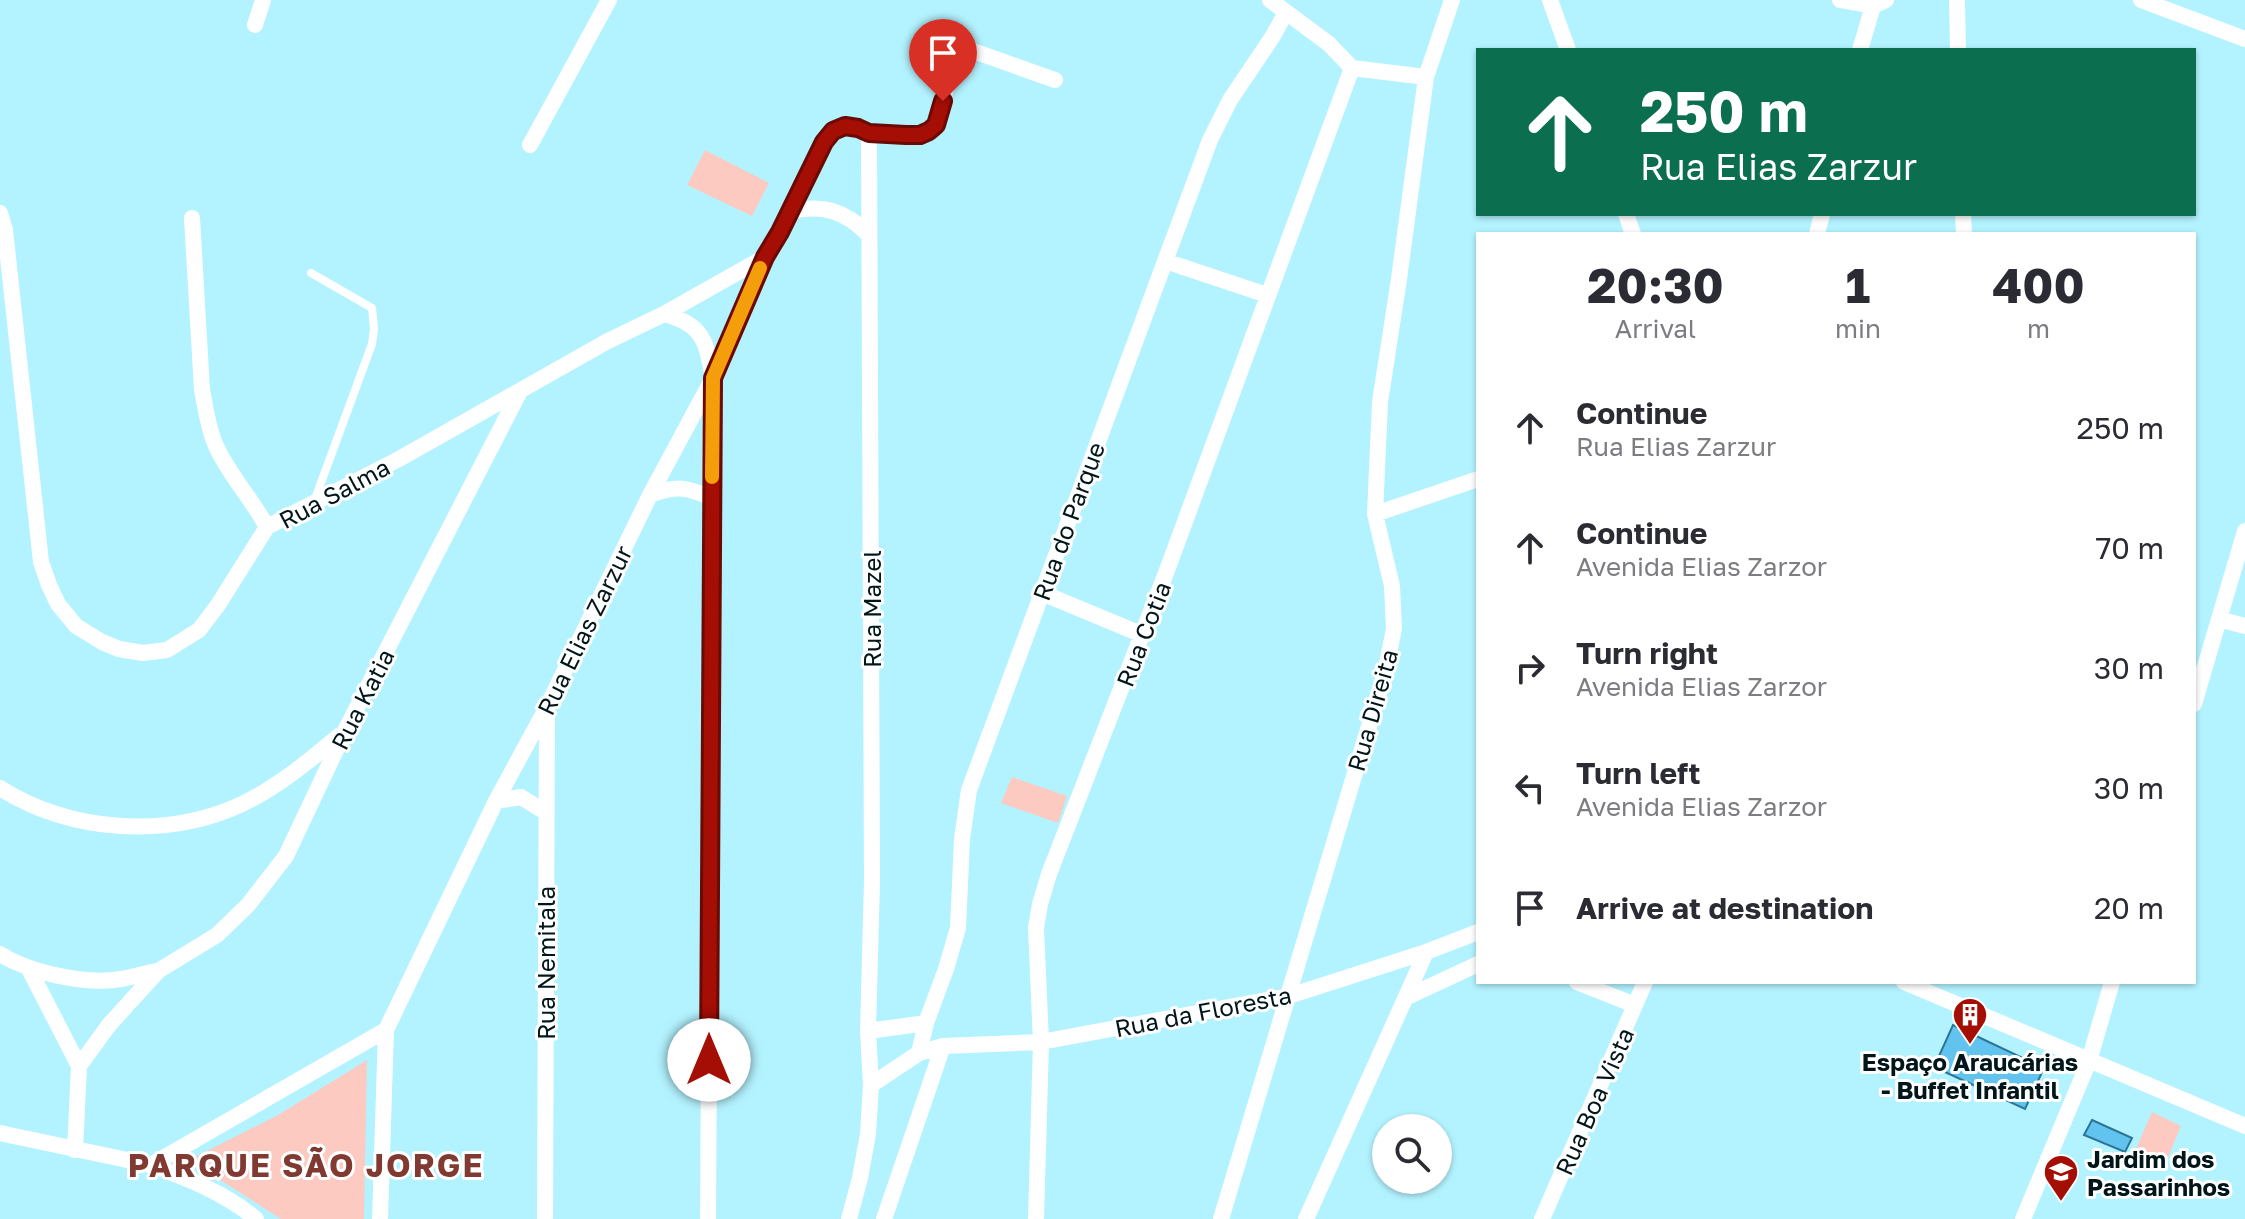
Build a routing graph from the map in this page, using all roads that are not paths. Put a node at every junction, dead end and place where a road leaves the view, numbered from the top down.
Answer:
1 (263, 0) edge
2 (609, 0) edge
3 (1270, 0) edge
4 (1452, 0) edge
5 (1550, 0) edge
6 (1840, 0) edge
7 (1957, 0) edge
8 (2141, 0) edge
9 (1880, 3) edge
10 (1288, 6) edge
11 (255, 25) dead end
12 (2245, 39) edge
13 (1567, 48) edge
14 (1861, 48) edge
15 (1958, 48) edge
16 (1352, 68) junction
17 (1426, 77) junction
18 (1055, 80) dead end
19 (869, 133) junction
20 (530, 145) dead end
21 (791, 211) junction
22 (0, 213) edge
23 (192, 218) dead end
24 (868, 234) junction
25 (765, 257) junction
26 (1165, 261) junction
27 (311, 273) dead end
28 (1267, 295) junction
29 (664, 314) junction
30 (713, 378) junction
31 (521, 390) junction
32 (1476, 480) edge
33 (650, 495) junction
34 (712, 498) junction
35 (314, 504) junction
36 (1375, 514) junction
37 (267, 527) junction
38 (2245, 531) edge
39 (1042, 593) junction
40 (2219, 619) junction
41 (2245, 626) edge
42 (1143, 635) junction
43 (2196, 697) edge
44 (547, 707) junction
45 (345, 731) junction
46 (0, 788) edge
47 (496, 801) junction
48 (545, 812) junction
49 (1476, 933) edge
50 (1426, 952) junction
51 (0, 954) edge
52 (1476, 965) edge
53 (28, 967) junction
54 (158, 971) junction
55 (1582, 984) edge
56 (1644, 984) edge
57 (1910, 984) edge
58 (2111, 984) edge
59 (1289, 996) junction
60 (1405, 998) junction
61 (1635, 1005) junction
62 (926, 1023) junction
63 (386, 1030) junction
64 (868, 1031) junction
65 (1041, 1042) junction
66 (943, 1046) junction
67 (919, 1053) junction
68 (2089, 1061) junction
69 (79, 1066) junction
70 (871, 1085) junction
71 (2245, 1126) edge
72 (0, 1133) edge
73 (75, 1150) junction
74 (151, 1165) junction
75 (256, 1219) edge
76 (380, 1219) edge
77 (545, 1219) edge
78 (708, 1219) edge
79 (849, 1219) edge
80 (884, 1219) edge
81 (1036, 1219) edge
82 (1221, 1219) edge
83 (1306, 1219) edge
84 (1542, 1219) edge
85 (2023, 1219) edge

1 - 11 street
2 - 20 street
3 - 10 street
4 - 17 street, Rua Direita
5 - 13 street
6 - 9 street
7 - 15 street
8 - 12 street
9 - 14 street
10 - 16 street
10 - 26 street, Rua do Parque
16 - 17 street
16 - 28 street, Rua Cotia
17 - 36 street, Rua Direita
18 - 19 street
19 - 21 street, Rua Elias Zarzur
19 - 24 street, Rua Mazel
21 - 24 street
21 - 25 street, Rua Elias Zarzur
22 - 37 street, Rua Salma
23 - 37 street
24 - 64 street, Rua Mazel
25 - 29 street, Rua Salma
25 - 30 street, Rua Elias Zarzur
26 - 28 street
26 - 39 street, Rua do Parque
27 - 35 lane
28 - 42 street, Rua Cotia
29 - 30 street
29 - 31 street, Rua Salma
30 - 33 street, Rua Elias Zarzur
30 - 34 street
31 - 35 street, Rua Salma
31 - 45 street, Rua Katia
32 - 36 street
33 - 34 street
33 - 44 street, Rua Elias Zarzur
34 - 78 street
35 - 37 street, Rua Salma
36 - 59 street, Rua Direita
38 - 40 street
39 - 42 street
39 - 62 street, Rua do Parque
40 - 41 street
40 - 43 street
42 - 65 street, Rua Cotia
44 - 47 street, Rua Elias Zarzur
44 - 48 street, Rua Nemitala
45 - 46 street
45 - 54 street, Rua Katia
47 - 48 street
47 - 63 street, Rua Elias Zarzur
48 - 77 street, Rua Nemitala
49 - 50 street, Rua da Floresta
50 - 59 street, Rua da Floresta
50 - 60 street
51 - 53 street
52 - 60 street
53 - 54 street
53 - 69 street
54 - 69 street
55 - 61 street
56 - 61 street, Rua Boa Vista
57 - 68 street
58 - 68 street
59 - 65 street, Rua da Floresta
59 - 82 street, Rua Direita
60 - 83 street
61 - 84 street, Rua Boa Vista
62 - 64 street
62 - 67 street, Rua do Parque
63 - 74 street
63 - 76 street
64 - 70 street, Rua Mazel
65 - 66 street, Rua da Floresta
65 - 81 street, Rua Cotia
66 - 67 street, Rua da Floresta
66 - 80 street
67 - 70 street, Rua da Floresta
68 - 71 street
68 - 85 street
69 - 73 street
70 - 79 street, Rua Mazel
72 - 73 street
73 - 74 street
74 - 75 street

